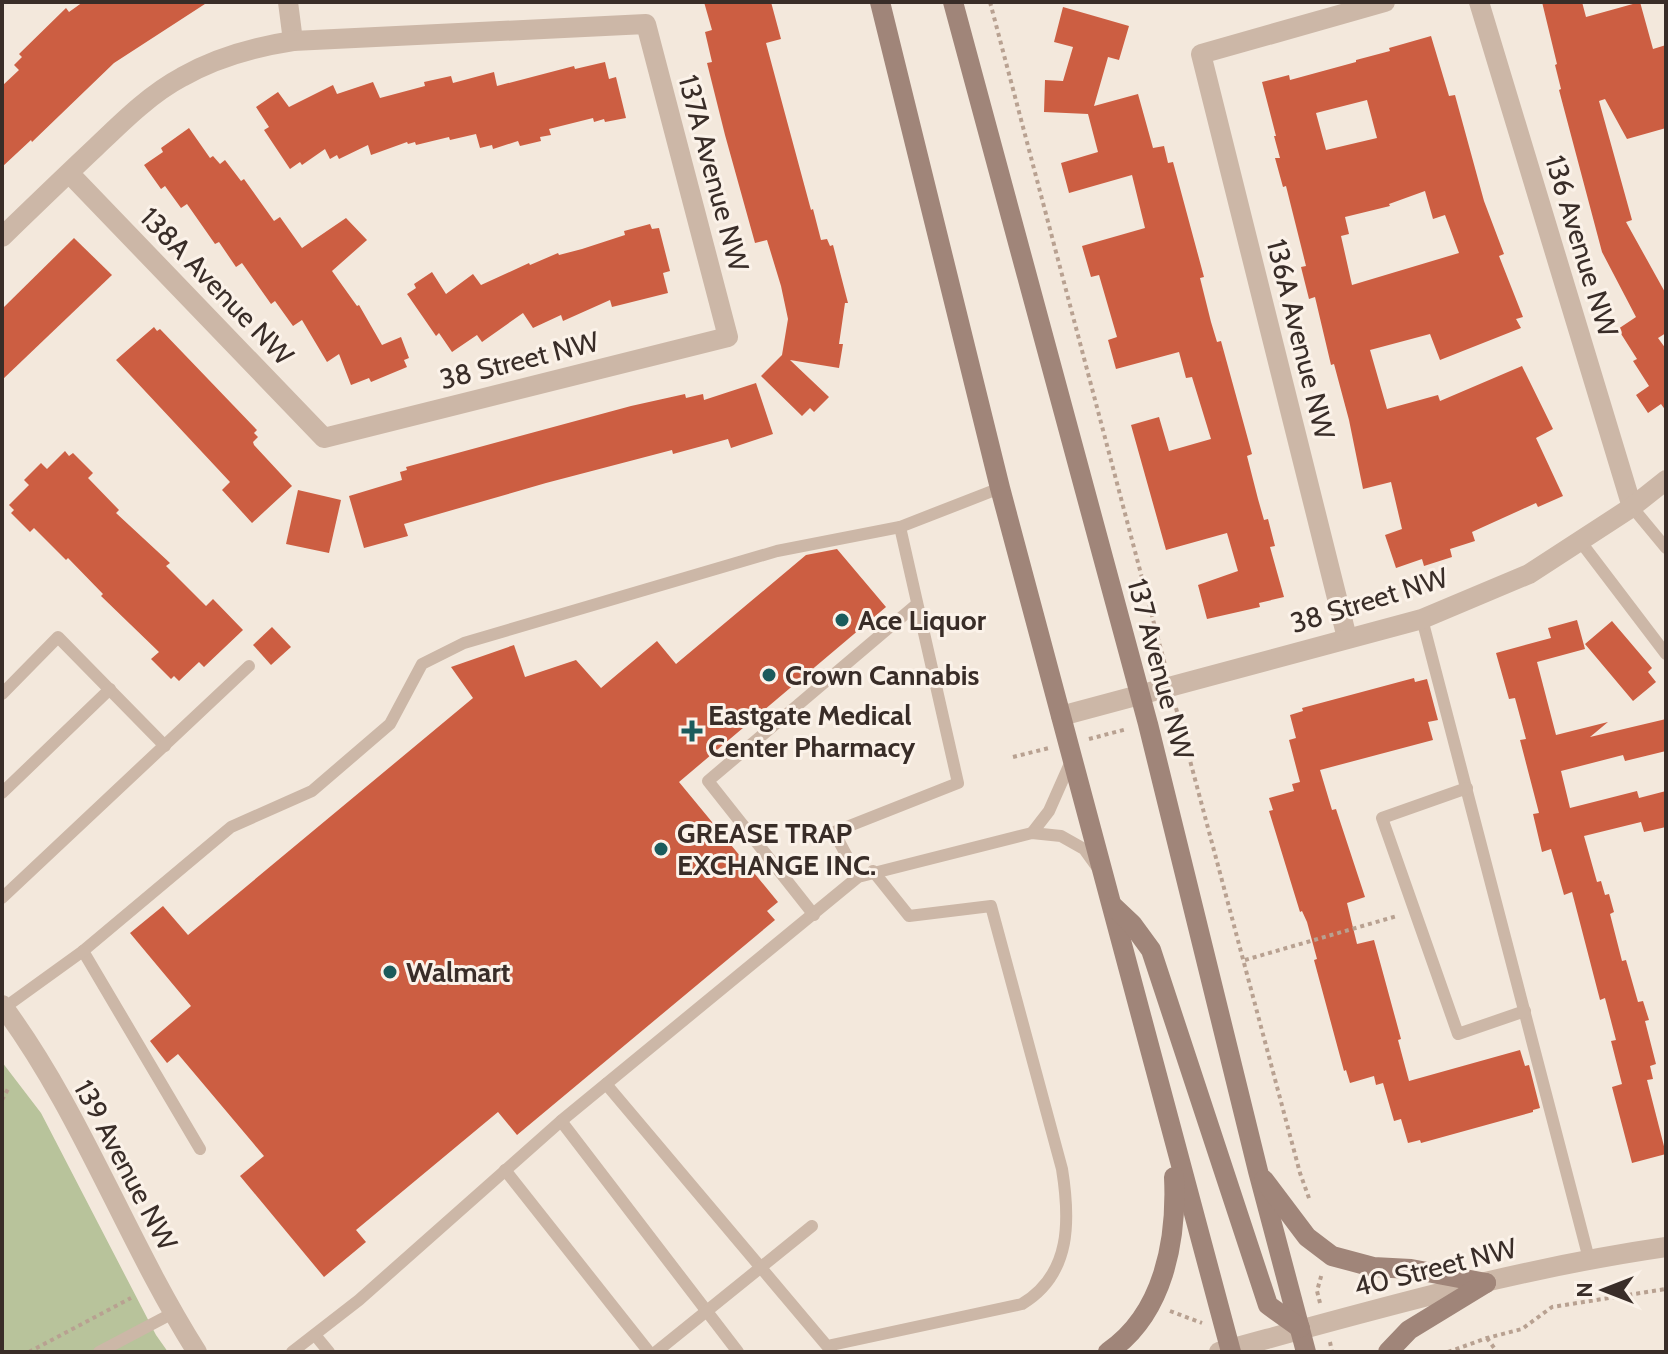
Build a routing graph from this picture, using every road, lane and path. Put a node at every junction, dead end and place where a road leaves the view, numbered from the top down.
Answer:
1 (288, 2) edge
2 (880, 2) edge
3 (953, 2) edge
4 (990, 2) edge
5 (1385, 2) edge
6 (1479, 2) edge
7 (293, 41) junction
8 (69, 173) junction
9 (2, 237) edge
10 (728, 337) joint
11 (324, 438) joint
12 (1666, 480) edge
13 (1000, 488) junction
14 (1632, 507) junction
15 (900, 527) junction
16 (1580, 541) junction
17 (1666, 548) edge
18 (917, 604) junction
19 (1422, 619) junction
20 (1347, 638) junction
21 (1666, 654) edge
22 (249, 666) dead end
23 (1170, 686) junction
24 (110, 689) junction
25 (2, 694) edge
26 (1139, 694) junction
27 (1061, 716) junction
28 (1148, 724) junction
29 (165, 746) junction
30 (1070, 751) junction
31 (1013, 757) dead end
32 (1467, 788) junction
33 (2, 793) edge
34 (1032, 833) junction
35 (873, 871) junction
36 (858, 877) junction
37 (1107, 880) junction
38 (2, 898) edge
39 (1114, 907) junction
40 (1415, 911) junction
41 (814, 915) junction
42 (83, 951) junction
43 (1245, 960) junction
44 (3, 1006) edge
45 (1525, 1011) junction
46 (606, 1084) junction
47 (9, 1087) dead end
48 (2, 1100) edge
49 (561, 1121) junction
50 (1173, 1137) junction
51 (200, 1149) dead end
52 (505, 1170) junction
53 (1258, 1171) junction
54 (1318, 1212) dead end
55 (812, 1226) dead end
56 (1666, 1247) edge
57 (1589, 1259) junction
58 (761, 1268) junction
59 (1486, 1283) junction
60 (1666, 1289) edge
61 (1317, 1291) dead end
62 (131, 1298) dead end
63 (1292, 1298) junction
64 (1151, 1304) junction
65 (707, 1311) junction
66 (173, 1313) junction
67 (1221, 1317) junction
68 (1300, 1328) junction
69 (315, 1335) junction
70 (1487, 1338) junction
71 (1229, 1351) edge
72 (29, 1352) edge
73 (99, 1352) edge
74 (197, 1352) edge
75 (292, 1352) edge
76 (329, 1352) edge
77 (649, 1352) edge
78 (656, 1352) edge
79 (738, 1352) edge
80 (1108, 1352) edge
81 (1306, 1352) edge
82 (1388, 1352) edge
83 (1448, 1352) edge
84 (1497, 1352) edge

1 - 7 street
2 - 13 main road
3 - 26 main road, 137 Avenue NW
4 - 23 path
5 - 20 street, 136A Avenue NW
6 - 14 street, 136 Avenue NW
7 - 8 street
7 - 10 street, 137A Avenue NW
8 - 9 street
8 - 11 street, 138A Avenue NW
10 - 11 street, 38 Street NW
12 - 14 street, 38 Street NW
13 - 15 lane
13 - 27 main road
14 - 16 street, 38 Street NW
14 - 17 lane
15 - 18 lane
15 - 42 lane
16 - 19 street, 38 Street NW
16 - 21 lane
18 - 36 lane
18 - 41 lane
19 - 20 street, 38 Street NW
19 - 32 lane
20 - 23 street, 38 Street NW
22 - 29 lane
23 - 26 street, 38 Street NW
23 - 43 path
24 - 25 lane
24 - 29 lane
24 - 33 lane
26 - 27 street, 38 Street NW
26 - 28 main road, 137 Avenue NW
27 - 30 main road
28 - 30 path
28 - 53 main road, 137 Avenue NW
29 - 38 lane
30 - 31 path
30 - 34 lane
30 - 37 main road
32 - 40 lane
32 - 45 lane
34 - 35 lane
34 - 37 lane
35 - 36 lane
35 - 58 lane
36 - 41 lane
37 - 39 main road
39 - 50 main road
39 - 68 main road
40 - 43 path
40 - 45 lane
41 - 46 lane
42 - 44 lane
42 - 51 lane
43 - 54 path
44 - 66 street, 139 Avenue NW
45 - 57 lane
46 - 49 lane
46 - 58 lane
47 - 48 path
49 - 52 lane
49 - 65 lane
50 - 64 main road
50 - 67 main road
52 - 69 lane
52 - 77 lane
53 - 59 main road
53 - 63 main road, 137 Avenue NW
55 - 58 lane
56 - 57 street, 40 Street NW
57 - 59 street, 40 Street NW
58 - 65 lane
59 - 68 street, 40 Street NW
59 - 82 main road
60 - 70 path
61 - 63 path
62 - 72 path
63 - 68 main road, 137 Avenue NW
64 - 67 path
64 - 80 main road
65 - 78 lane
65 - 79 lane
66 - 73 lane
66 - 74 street, 139 Avenue NW
67 - 71 main road
68 - 71 street, 40 Street NW
68 - 81 main road, 137 Avenue NW
69 - 75 lane
69 - 76 lane
70 - 83 path
70 - 84 path

